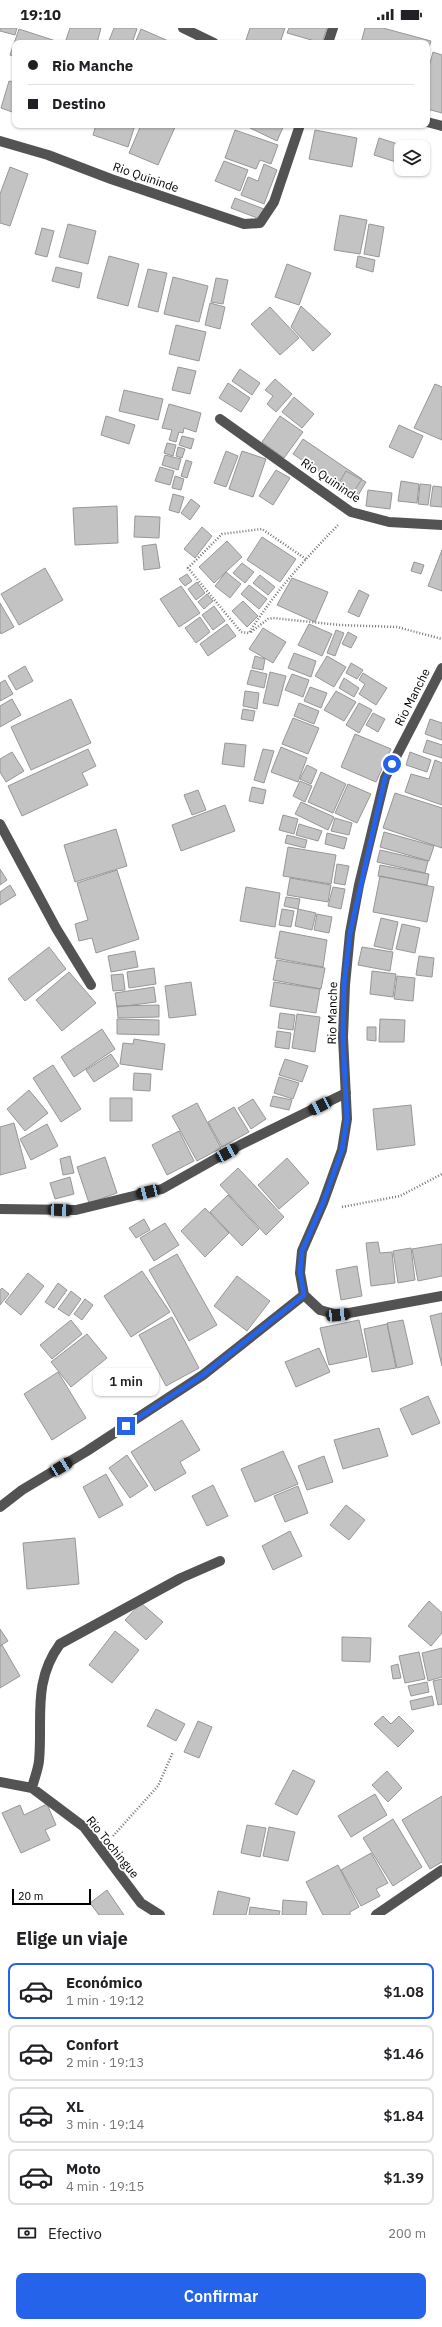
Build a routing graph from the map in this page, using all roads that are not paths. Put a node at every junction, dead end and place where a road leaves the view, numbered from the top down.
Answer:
1 (183, 28) edge
2 (333, 28) edge
3 (208, 40) edge
4 (329, 40) edge
5 (430, 123) edge
6 (442, 126) edge
7 (299, 128) edge
8 (0, 141) edge
9 (220, 419) dead end
10 (442, 525) edge
11 (442, 668) edge
12 (0, 824) edge
13 (91, 985) dead end
14 (346, 1093) junction
15 (0, 1208) edge
16 (304, 1295) junction
17 (442, 1296) edge
18 (0, 1507) edge
19 (220, 1561) dead end
20 (0, 1782) edge
21 (32, 1788) junction
22 (442, 1870) edge
23 (160, 1915) edge
24 (376, 1915) edge

1 - 3 street
2 - 4 street
5 - 6 street
7 - 8 street, Rio Quininde
9 - 10 street, Rio Quininde
11 - 14 street, Rio Manche
12 - 13 street
14 - 15 street
14 - 16 street, Rio Manche
16 - 17 street
16 - 18 street
19 - 21 street
20 - 21 street, Rio Tochingue
21 - 23 street, Rio Tochingue
22 - 24 street

